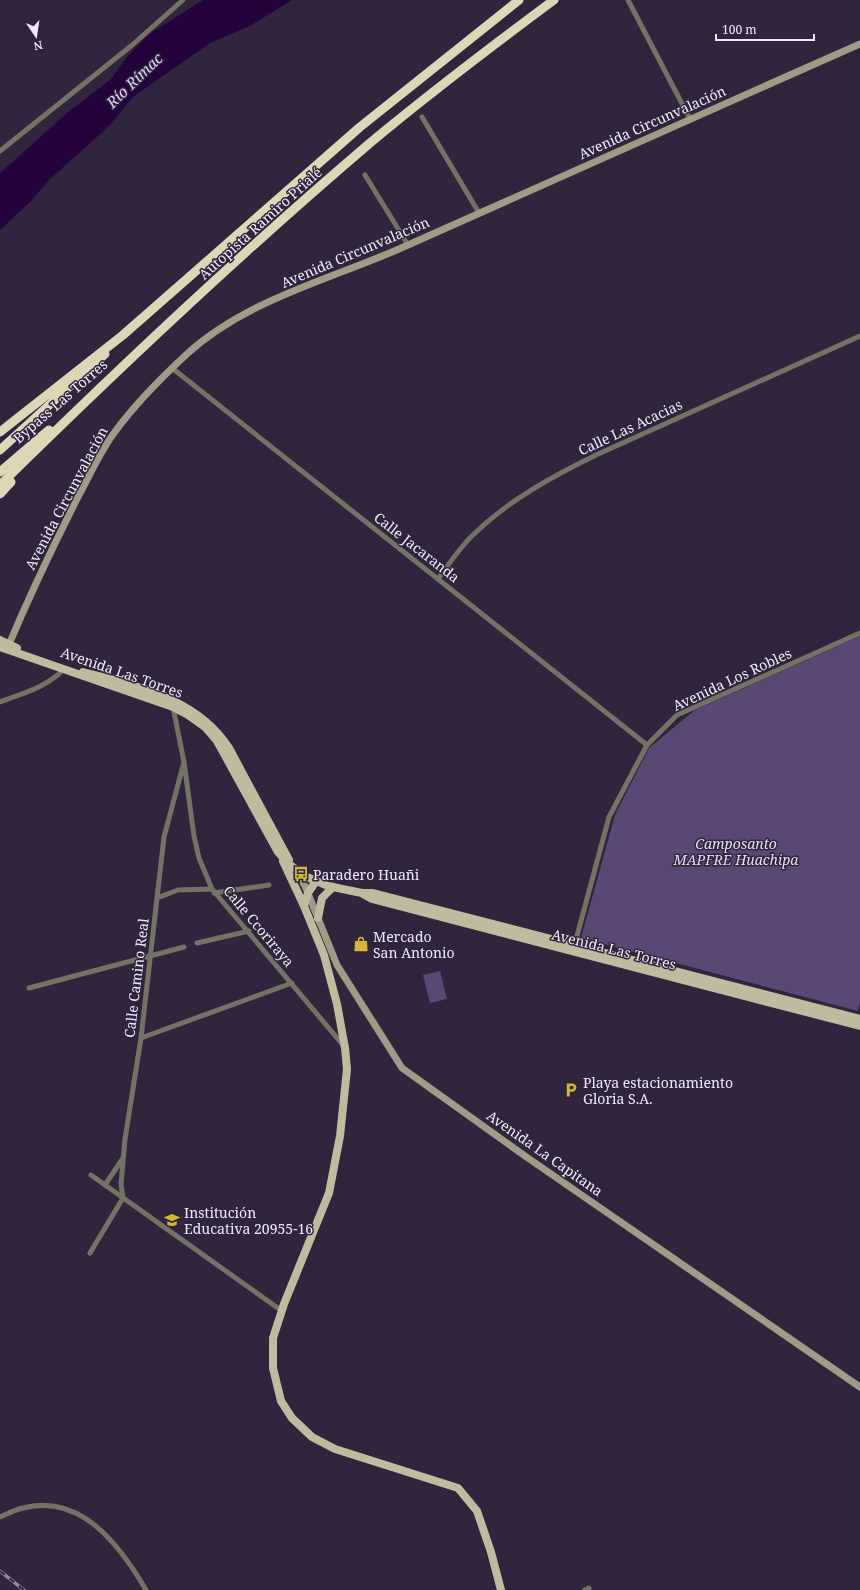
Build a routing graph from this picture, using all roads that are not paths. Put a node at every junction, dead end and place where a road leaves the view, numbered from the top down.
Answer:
1 (183, 0) edge
2 (519, 0) edge
3 (554, 0) edge
4 (628, 0) edge
5 (860, 44) edge
6 (422, 117) dead end
7 (690, 120) junction
8 (0, 151) edge
9 (365, 175) dead end
10 (479, 213) junction
11 (408, 245) junction
12 (123, 334) junction
13 (860, 336) edge
14 (139, 351) junction
15 (172, 368) junction
16 (60, 427) junction
17 (0, 432) edge
18 (0, 450) edge
19 (0, 472) edge
20 (0, 486) edge
21 (0, 494) edge
22 (438, 579) junction
23 (860, 633) edge
24 (3, 647) edge
25 (63, 670) junction
26 (0, 702) edge
27 (173, 707) junction
28 (647, 745) junction
29 (184, 762) junction
30 (278, 852) junction
31 (295, 869) junction
32 (316, 881) junction
33 (270, 885) dead end
34 (333, 887) junction
35 (213, 891) junction
36 (308, 893) junction
37 (157, 898) junction
38 (304, 906) junction
39 (318, 918) junction
40 (249, 931) junction
41 (198, 943) dead end
42 (184, 947) dead end
43 (574, 948) junction
44 (150, 955) junction
45 (292, 984) junction
46 (29, 988) dead end
47 (860, 1019) edge
48 (860, 1026) edge
49 (141, 1038) junction
50 (345, 1048) junction
51 (124, 1156) junction
52 (90, 1175) dead end
53 (105, 1185) junction
54 (123, 1198) junction
55 (90, 1253) dead end
56 (282, 1311) junction
57 (860, 1387) edge
58 (0, 1517) edge
59 (146, 1590) edge
60 (501, 1590) edge

1 - 8 street
2 - 12 highway, Autopista Ramiro Prialé
3 - 14 highway, Autopista Ramiro Prialé
4 - 7 street
5 - 7 street, Avenida Circunvalación
6 - 10 street
7 - 10 street, Avenida Circunvalación
9 - 11 street
10 - 11 street, Avenida Circunvalación
11 - 15 street, Avenida Circunvalación
12 - 17 highway, Autopista Ramiro Prialé
12 - 18 highway, Bypass Las Torres
13 - 22 street, Calle Las Acacias
14 - 16 highway, Autopista Ramiro Prialé
14 - 19 highway, Bypass Las Torres
15 - 22 street, Calle Jacaranda
15 - 24 street, Avenida Circunvalación
16 - 20 highway, Autopista Ramiro Prialé
16 - 21 highway
22 - 28 street, Calle Jacaranda
23 - 28 street, Avenida Los Robles
24 - 25 main road, Avenida Las Torres
24 - 31 main road, Avenida Las Torres
25 - 26 street
25 - 27 main road, Avenida Las Torres
27 - 29 street, Calle Ccoriraya
27 - 30 main road, Avenida Las Torres
28 - 43 street, Avenida Los Robles
29 - 35 street, Calle Ccoriraya
29 - 37 street, Calle Camino Real
30 - 31 main road, Avenida Las Torres
30 - 38 main road
31 - 32 main road, Avenida Las Torres
31 - 36 street, Avenida La Capitana
32 - 34 main road, Avenida Las Torres
32 - 36 main road
33 - 35 street
34 - 39 main road
34 - 43 main road, Avenida Las Torres
35 - 37 street
35 - 40 street, Calle Ccoriraya
36 - 38 main road
36 - 39 street, Avenida La Capitana
37 - 44 street, Calle Camino Real
38 - 50 main road
39 - 57 street, Avenida La Capitana
40 - 41 street
40 - 45 street, Calle Ccoriraya
42 - 44 street
43 - 47 main road, Avenida Las Torres
43 - 48 main road, Avenida Las Torres
44 - 46 street
44 - 49 street, Calle Camino Real
45 - 49 street
45 - 50 street, Calle Ccoriraya
49 - 51 street, Calle Camino Real
50 - 56 main road
51 - 53 street
51 - 54 street, Calle Camino Real
52 - 53 street
53 - 54 street
54 - 55 street
54 - 56 street
56 - 60 main road
58 - 59 street

